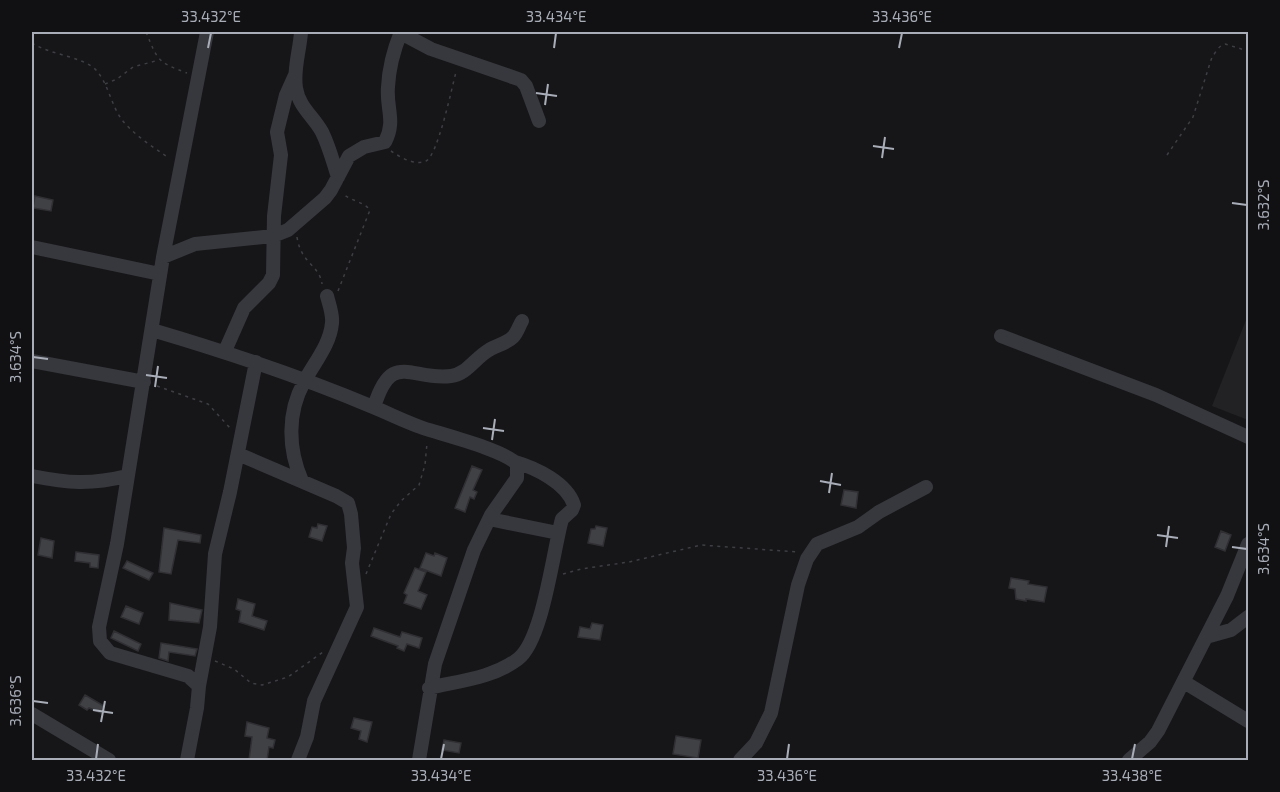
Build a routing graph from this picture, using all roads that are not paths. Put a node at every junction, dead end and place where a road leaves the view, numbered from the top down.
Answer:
1 (207, 32) edge
2 (302, 32) edge
3 (400, 32) edge
4 (295, 75) junction
5 (539, 121) dead end
6 (336, 180) junction
7 (273, 236) junction
8 (32, 247) edge
9 (163, 257) junction
10 (160, 274) junction
11 (327, 296) road end
12 (522, 321) dead end
13 (152, 330) junction
14 (1001, 336) dead end
15 (225, 351) junction
16 (32, 361) edge
17 (256, 362) junction
18 (304, 381) junction
19 (144, 382) junction
20 (374, 407) junction
21 (1248, 437) edge
22 (239, 450) junction
23 (515, 462) junction
24 (127, 476) junction
25 (32, 477) edge
26 (302, 481) junction
27 (926, 487) dead end
28 (489, 519) junction
29 (558, 533) junction
30 (1248, 544) edge
31 (1248, 617) edge
32 (1206, 637) junction
33 (1184, 682) junction
34 (199, 686) junction
35 (429, 688) junction
36 (32, 714) edge
37 (1248, 721) edge
38 (1150, 742) junction
39 (109, 760) edge
40 (187, 760) edge
41 (298, 760) edge
42 (419, 760) edge
43 (740, 760) edge
44 (1130, 760) edge
45 (1144, 760) edge

1 - 9 street
2 - 4 street
3 - 5 street
3 - 6 street
4 - 6 street
4 - 7 street
6 - 7 street
7 - 9 street
7 - 15 street
8 - 10 street
9 - 10 street
10 - 13 street
11 - 18 street
12 - 20 street
13 - 15 street
13 - 19 street
14 - 21 street
15 - 17 street
16 - 19 street
17 - 18 street
17 - 22 street
18 - 20 street
18 - 26 street
19 - 24 street
20 - 23 street
22 - 26 street
22 - 34 street
23 - 28 street
23 - 29 street
24 - 25 street
24 - 34 street
26 - 41 street
27 - 43 street
28 - 29 street
28 - 35 street
29 - 35 street
30 - 32 street
31 - 32 street
32 - 33 street
33 - 37 street
33 - 38 street
34 - 40 street
35 - 42 street
36 - 39 street
38 - 44 street
38 - 45 street

